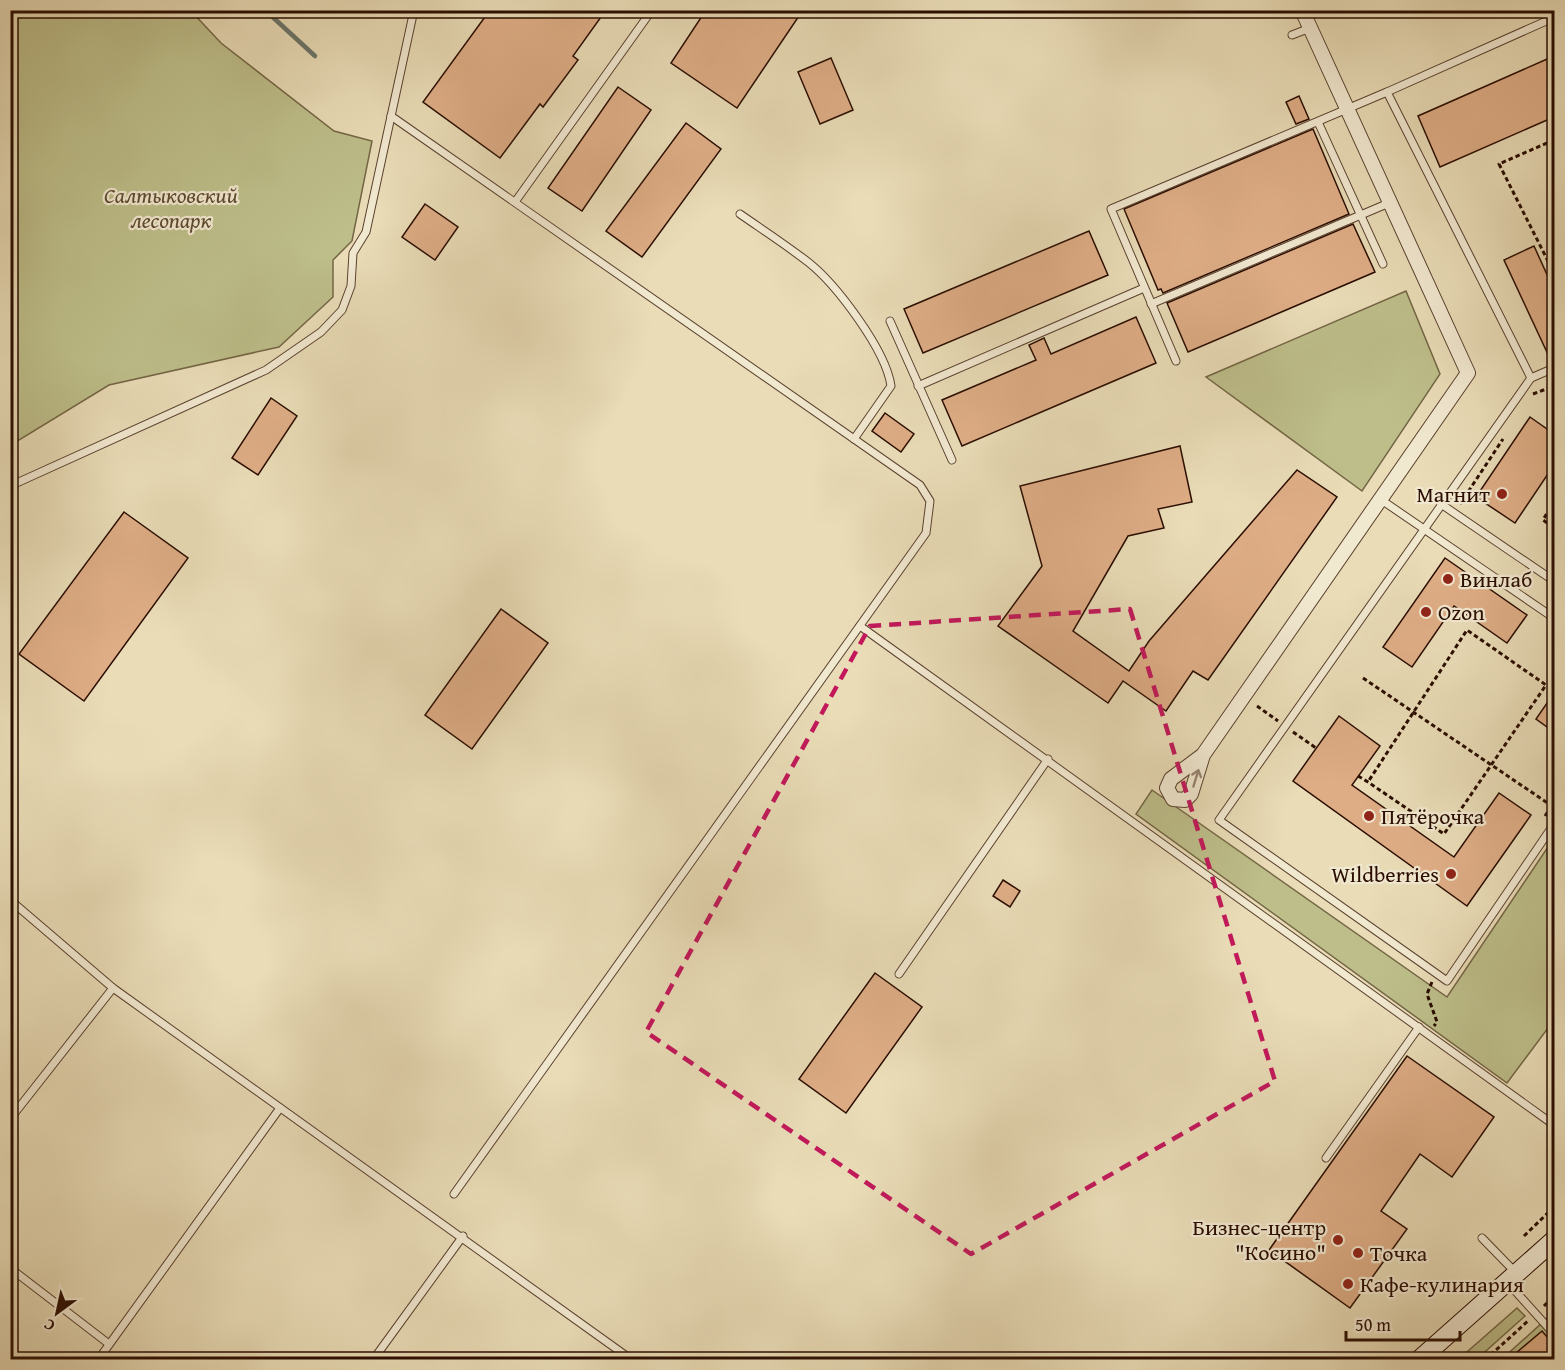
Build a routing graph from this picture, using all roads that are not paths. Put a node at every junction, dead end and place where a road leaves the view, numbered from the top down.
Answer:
1 (414, 10) edge
2 (652, 10) edge
3 (1302, 10) edge
4 (1553, 18) edge
5 (1310, 28) junction
6 (1292, 35) dead end
7 (1387, 92) junction
8 (1347, 110) junction
9 (391, 116) junction
10 (1318, 122) junction
11 (515, 202) junction
12 (1389, 203) junction
13 (740, 214) dead end
14 (1361, 215) junction
15 (1383, 264) dead end
16 (1144, 288) junction
17 (1151, 304) junction
18 (890, 321) dead end
19 (1176, 361) dead end
20 (1554, 368) edge
21 (1531, 378) junction
22 (918, 386) junction
23 (854, 439) junction
24 (952, 460) dead end
25 (10, 486) edge
26 (1380, 499) junction
27 (1441, 504) junction
28 (1425, 529) junction
29 (1554, 581) edge
30 (1554, 618) edge
31 (860, 626) junction
32 (1203, 755) dead end
33 (1048, 759) junction
34 (1554, 824) edge
35 (10, 900) edge
36 (899, 974) dead end
37 (113, 988) junction
38 (1419, 1027) junction
39 (280, 1108) junction
40 (10, 1119) edge
41 (1554, 1125) edge
42 (1326, 1158) dead end
43 (454, 1194) dead end
44 (462, 1236) junction
45 (1482, 1238) dead end
46 (1554, 1240) edge
47 (10, 1268) edge
48 (1511, 1278) junction
49 (1554, 1334) edge
50 (109, 1344) junction
51 (98, 1359) edge
52 (373, 1359) edge
53 (632, 1359) edge
54 (1419, 1359) edge

1 - 9 lane
2 - 11 lane
3 - 5 street
4 - 7 lane
5 - 6 lane
5 - 8 street
7 - 8 lane
7 - 21 lane
8 - 10 lane
8 - 12 street
9 - 11 lane
9 - 25 lane
10 - 14 lane
10 - 16 lane
11 - 23 lane
12 - 14 lane
12 - 26 street
13 - 23 lane
14 - 15 lane
14 - 17 lane
16 - 17 lane
16 - 22 lane
17 - 19 lane
18 - 22 lane
20 - 21 lane
21 - 27 lane
22 - 24 lane
23 - 31 lane
26 - 28 lane
26 - 32 street
27 - 28 lane
27 - 29 lane
28 - 30 lane
28 - 34 lane
31 - 33 lane
31 - 43 lane
33 - 36 lane
33 - 38 lane
35 - 37 lane
37 - 39 lane
37 - 40 lane
38 - 41 lane
38 - 42 lane
39 - 44 lane
39 - 50 lane
44 - 52 lane
44 - 53 lane
45 - 48 lane
46 - 48 main road
47 - 50 lane
48 - 49 lane
48 - 54 main road
50 - 51 lane

